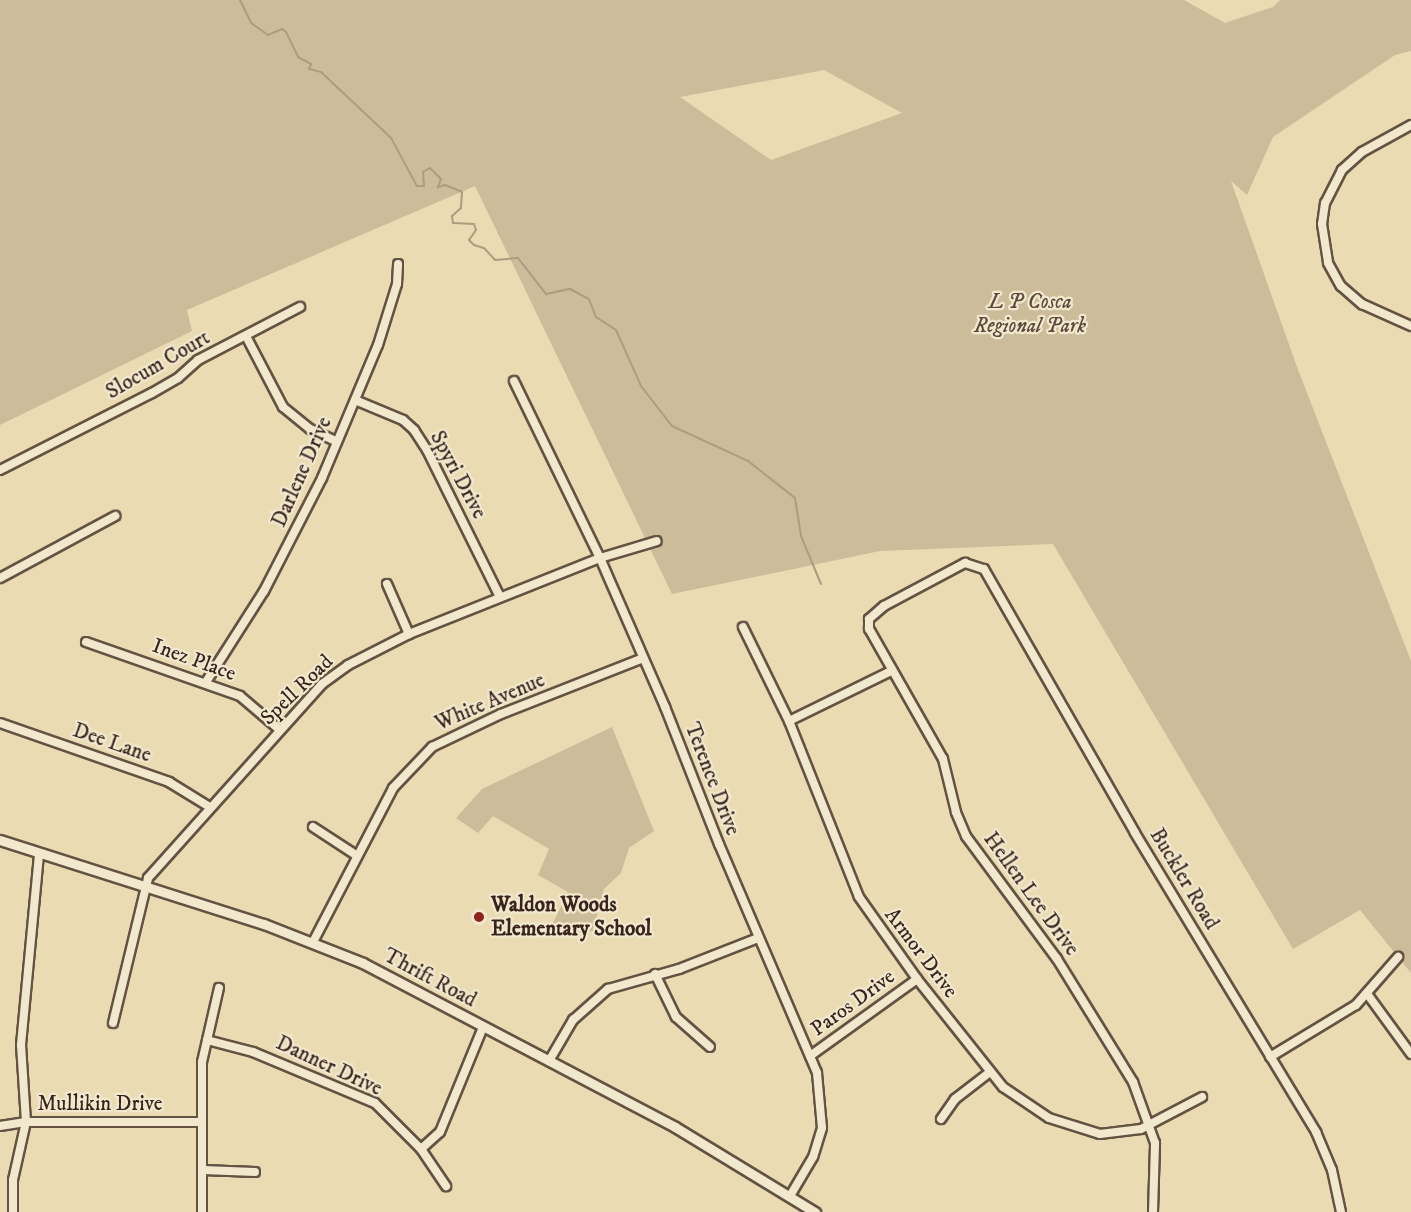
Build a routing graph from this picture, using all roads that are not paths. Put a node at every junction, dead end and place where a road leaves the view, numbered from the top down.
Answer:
1 (1411, 124) edge
2 (398, 264) dead end
3 (300, 307) dead end
4 (1411, 326) edge
5 (247, 338) junction
6 (514, 381) dead end
7 (355, 400) junction
8 (336, 441) junction
9 (0, 470) edge
10 (115, 516) dead end
11 (657, 541) dead end
12 (600, 558) junction
13 (0, 578) edge
14 (387, 584) dead end
15 (500, 597) junction
16 (884, 606) joint
17 (743, 627) dead end
18 (409, 634) junction
19 (86, 642) dead end
20 (643, 658) junction
21 (891, 671) junction
22 (206, 682) junction
23 (789, 721) junction
24 (0, 723) edge
25 (280, 730) junction
26 (208, 806) junction
27 (313, 827) dead end
28 (0, 840) edge
29 (356, 855) junction
30 (39, 856) junction
31 (143, 887) junction
32 (758, 938) junction
33 (314, 942) junction
34 (1398, 957) dead end
35 (655, 974) junction
36 (917, 979) junction
37 (219, 988) dead end
38 (1368, 995) junction
39 (113, 1023) dead end
40 (483, 1027) junction
41 (207, 1040) junction
42 (710, 1047) dead end
43 (1411, 1054) edge
44 (810, 1056) junction
45 (1270, 1057) junction
46 (549, 1061) junction
47 (990, 1072) junction
48 (1202, 1097) dead end
49 (941, 1119) dead end
50 (26, 1122) junction
51 (200, 1122) junction
52 (1149, 1125) junction
53 (0, 1126) edge
54 (421, 1149) junction
55 (203, 1170) junction
56 (255, 1172) dead end
57 (446, 1186) dead end
58 (790, 1196) junction
59 (13, 1212) edge
60 (202, 1212) edge
61 (815, 1212) edge
62 (1154, 1212) edge
63 (1341, 1212) edge

1 - 4 street
2 - 7 street, Darlene Drive
3 - 5 street, Slocum Court
5 - 8 street
5 - 9 street, Slocum Court
6 - 12 street, Terence Drive
7 - 8 street, Darlene Drive
7 - 15 street, Spyri Drive
8 - 22 street, Darlene Drive
10 - 13 street
11 - 12 street, Spell Road
12 - 15 street, Spell Road
12 - 20 street, Terence Drive
14 - 18 street
15 - 18 street, Spell Road
16 - 21 street, Hellen Lee Drive
16 - 45 street, Buckler Road
17 - 23 street, Armor Drive
18 - 25 street, Spell Road
19 - 22 street, Inez Place
20 - 29 street, White Avenue
20 - 32 street, Terence Drive
21 - 23 street
21 - 52 street, Hellen Lee Drive
22 - 25 street, Inez Place
23 - 36 street, Armor Drive
24 - 26 street, Dee Lane
25 - 26 street, Spell Road
26 - 31 street, Spell Road
27 - 29 street
28 - 30 street, Thrift Road
29 - 33 street, White Avenue
30 - 31 street, Thrift Road
30 - 50 street
31 - 33 street, Thrift Road
31 - 39 street, Spell Road
32 - 35 street
32 - 44 street, Terence Drive
33 - 40 street, Thrift Road
34 - 38 street
35 - 42 street
35 - 46 street
36 - 44 street, Paros Drive
36 - 47 street, Armor Drive
37 - 41 street
38 - 43 street
38 - 45 street
40 - 46 street, Thrift Road
40 - 54 street
41 - 51 street
41 - 54 street, Danner Drive
44 - 58 street, Terence Drive
45 - 63 street, Buckler Road
46 - 58 street, Thrift Road
47 - 49 street
47 - 52 street, Armor Drive
48 - 52 street, Armor Drive
50 - 51 street, Mullikin Drive
50 - 53 street, Mullikin Drive
50 - 59 street
51 - 55 street
52 - 62 street, Hellen Lee Drive
54 - 57 street, Danner Drive
55 - 56 street
55 - 60 street
58 - 61 street, Thrift Road

